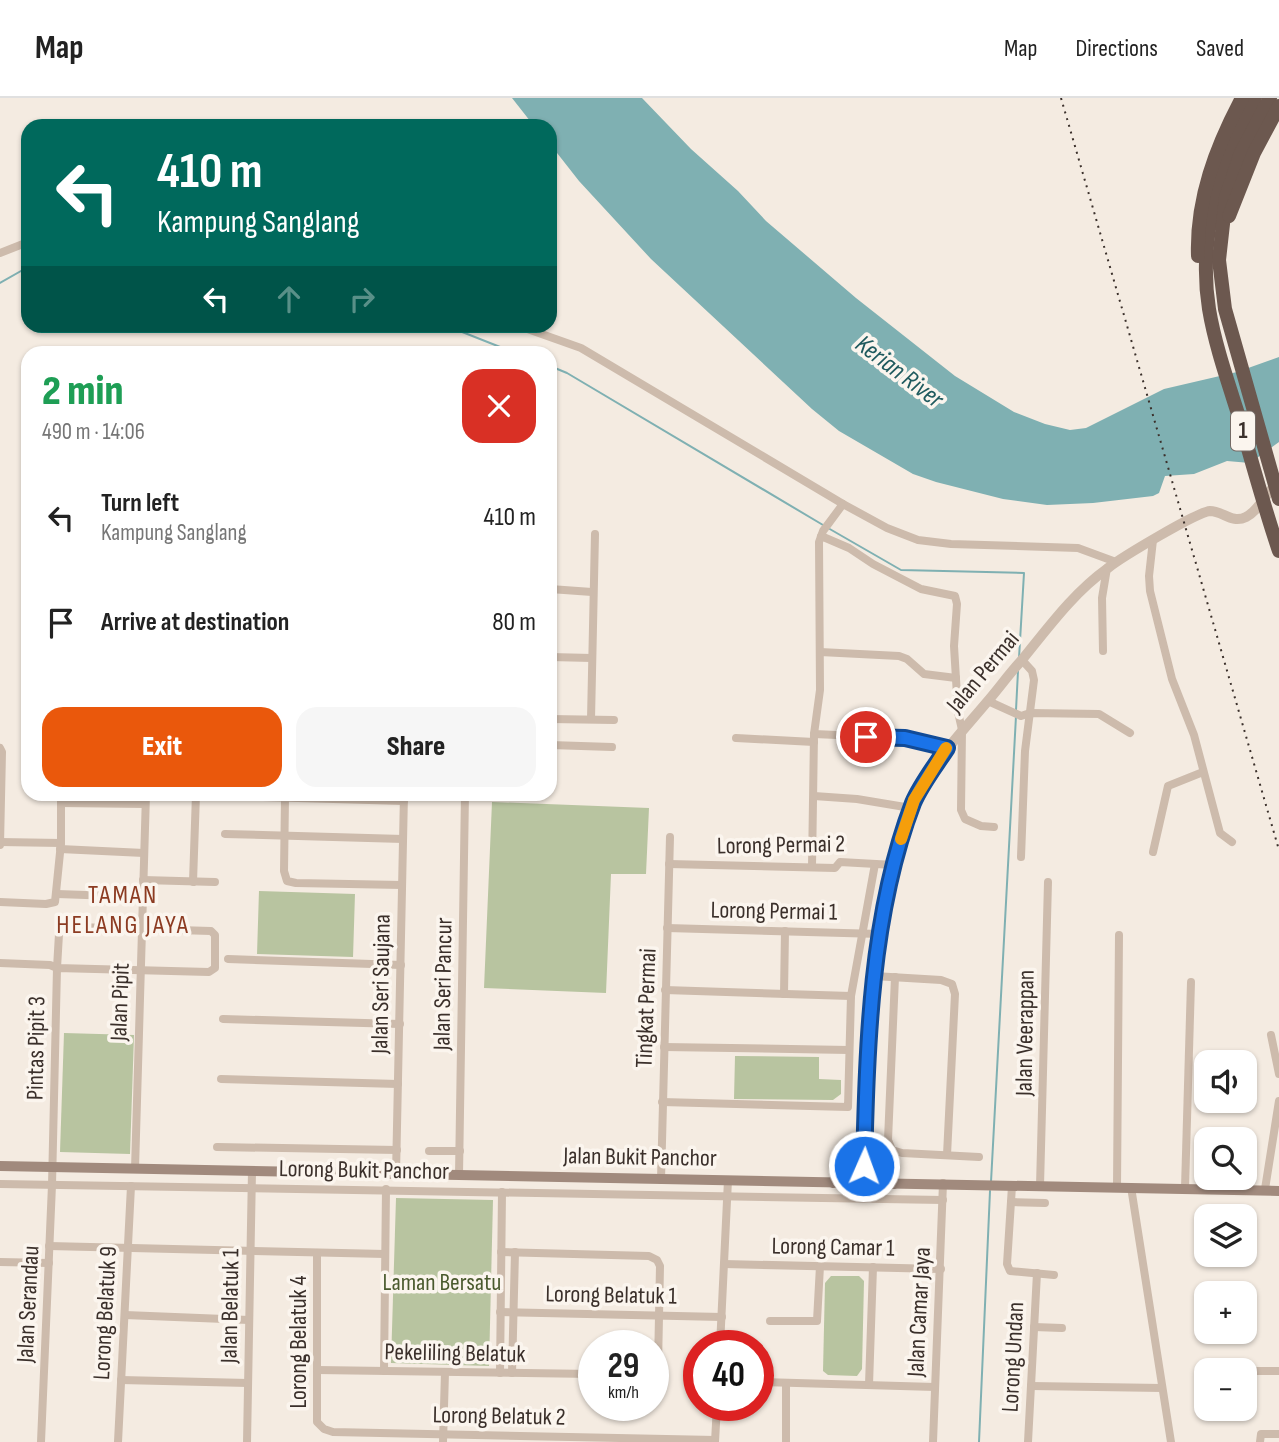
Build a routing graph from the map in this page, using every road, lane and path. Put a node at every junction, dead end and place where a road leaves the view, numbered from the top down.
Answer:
1 (1242, 98) edge
2 (1255, 98) edge
3 (1270, 98) edge
4 (1279, 106) edge
5 (1220, 196) junction
6 (21, 245) edge
7 (1220, 245) junction
8 (0, 253) edge
9 (1209, 308) junction
10 (539, 333) edge
11 (1279, 483) edge
12 (1279, 499) edge
13 (840, 507) junction
14 (594, 534) dead end
15 (822, 534) junction
16 (1153, 540) junction
17 (1279, 551) edge
18 (1116, 562) junction
19 (1107, 568) junction
20 (557, 590) edge
21 (592, 592) junction
22 (1103, 651) dead end
23 (820, 652) junction
24 (557, 657) edge
25 (592, 658) junction
26 (1022, 660) junction
27 (956, 678) junction
28 (988, 701) junction
29 (1030, 713) junction
30 (557, 719) edge
31 (591, 719) junction
32 (614, 720) dead end
33 (962, 730) junction
34 (1130, 733) dead end
35 (736, 738) dead end
36 (814, 738) junction
37 (557, 745) edge
38 (612, 747) dead end
39 (0, 748) edge
40 (947, 748) junction
41 (1203, 772) junction
42 (814, 796) junction
43 (62, 801) edge
44 (146, 801) edge
45 (195, 801) edge
46 (285, 801) edge
47 (404, 801) edge
48 (465, 801) edge
49 (911, 808) junction
50 (994, 827) dead end
51 (225, 834) dead end
52 (284, 836) junction
53 (670, 837) dead end
54 (403, 839) junction
55 (1232, 842) dead end
56 (0, 843) edge
57 (61, 846) junction
58 (1153, 852) dead end
59 (144, 853) junction
60 (1021, 857) dead end
61 (669, 864) junction
62 (875, 864) junction
63 (894, 865) junction
64 (812, 867) junction
65 (143, 880) junction
66 (193, 882) junction
67 (215, 882) dead end
68 (1048, 882) dead end
69 (402, 885) junction
70 (57, 894) junction
71 (143, 897) junction
72 (0, 902) edge
73 (667, 928) junction
74 (142, 930) junction
75 (785, 931) junction
76 (861, 933) junction
77 (880, 934) junction
78 (1119, 935) dead end
79 (228, 959) dead end
80 (0, 963) edge
81 (401, 965) junction
82 (57, 968) junction
83 (141, 971) junction
84 (874, 976) junction
85 (895, 977) junction
86 (1191, 982) dead end
87 (665, 990) junction
88 (783, 994) junction
89 (851, 996) junction
90 (223, 1019) dead end
91 (400, 1024) junction
92 (1270, 1035) dead end
93 (664, 1046) junction
94 (849, 1050) junction
95 (1279, 1074) edge
96 (221, 1079) dead end
97 (398, 1084) junction
98 (1279, 1101) edge
99 (663, 1102) junction
100 (217, 1147) dead end
101 (864, 1147) junction
102 (397, 1150) junction
103 (429, 1150) dead end
104 (460, 1151) junction
105 (947, 1155) junction
106 (979, 1157) dead end
107 (0, 1166) edge
108 (52, 1167) junction
109 (135, 1169) junction
110 (252, 1171) junction
111 (396, 1174) junction
112 (459, 1175) junction
113 (661, 1180) junction
114 (728, 1180) junction
115 (833, 1183) junction
116 (943, 1183) junction
117 (0, 1184) edge
118 (863, 1184) junction
119 (894, 1184) junction
120 (52, 1185) junction
121 (131, 1186) junction
122 (1012, 1186) junction
123 (1040, 1186) junction
124 (1117, 1187) junction
125 (1131, 1187) junction
126 (252, 1188) junction
127 (1185, 1188) junction
128 (386, 1189) junction
129 (1265, 1189) junction
130 (1279, 1191) edge
131 (502, 1192) junction
132 (727, 1195) junction
133 (943, 1200) junction
134 (1011, 1202) junction
135 (1045, 1203) dead end
136 (49, 1245) junction
137 (128, 1248) junction
138 (251, 1252) junction
139 (501, 1252) junction
140 (515, 1252) junction
141 (317, 1253) junction
142 (386, 1254) junction
143 (0, 1262) edge
144 (48, 1264) junction
145 (724, 1264) junction
146 (820, 1266) junction
147 (873, 1267) junction
148 (941, 1269) junction
149 (1037, 1273) junction
150 (1054, 1275) dead end
151 (500, 1312) junction
152 (513, 1312) junction
153 (124, 1315) junction
154 (659, 1315) junction
155 (722, 1317) junction
156 (249, 1320) junction
157 (769, 1321) dead end
158 (1034, 1326) junction
159 (1062, 1328) dead end
160 (659, 1330) edge
161 (721, 1330) edge
162 (317, 1370) junction
163 (384, 1371) junction
164 (1257, 1371) edge
165 (1279, 1371) edge
166 (444, 1372) junction
167 (500, 1373) junction
168 (512, 1373) junction
169 (578, 1374) edge
170 (121, 1381) junction
171 (248, 1383) junction
172 (774, 1383) edge
173 (786, 1383) junction
174 (869, 1385) junction
175 (1031, 1386) junction
176 (935, 1387) junction
177 (1162, 1388) junction
178 (716, 1421) edge
179 (324, 1429) joint
180 (1279, 1434) edge
181 (443, 1438) edge
182 (1261, 1438) edge
183 (715, 1441) edge
184 (41, 1442) edge
185 (118, 1442) edge
186 (247, 1442) edge
187 (786, 1442) edge
188 (933, 1442) edge
189 (1028, 1442) edge
190 (1171, 1442) edge

1 - 9 highway
2 - 5 highway, 1
3 - 5 highway, 1
4 - 7 highway
5 - 7 highway, 1
5 - 9 highway, 1
6 - 8 street
7 - 12 highway, 1
9 - 17 highway, 1
10 - 13 street
11 - 16 street, Jalan Permai
13 - 15 street
13 - 18 street
14 - 21 street
15 - 23 street
15 - 27 street
16 - 18 street, Jalan Permai
16 - 41 street
18 - 19 street, Jalan Permai
19 - 22 street
19 - 26 street, Jalan Permai
20 - 21 street
21 - 25 street
23 - 27 street
23 - 36 street
24 - 25 street
25 - 31 street
26 - 28 street, Jalan Permai
26 - 29 street
27 - 33 street
28 - 29 street
28 - 33 street, Jalan Permai
29 - 34 street
29 - 60 street
30 - 31 street
31 - 32 street
33 - 40 street, Jalan Permai
33 - 50 street
35 - 36 street
36 - 40 street
36 - 42 street
37 - 38 street
39 - 56 street
40 - 49 street, Jalan Permai
41 - 55 street
41 - 58 street
42 - 49 street
42 - 64 street
43 - 57 street
44 - 59 street, Jalan Pipit
45 - 66 street
46 - 52 street
47 - 54 street, Jalan Seri Saujana
48 - 104 street, Jalan Seri Pancur
49 - 63 street, Jalan Permai
51 - 52 street
52 - 54 street
52 - 69 street
53 - 61 street, Tingkat Permai
54 - 69 street, Jalan Seri Saujana
56 - 57 street
57 - 59 street
57 - 70 street
59 - 65 street, Jalan Pipit
61 - 64 street, Lorong Permai 2
61 - 73 street, Tingkat Permai
62 - 63 street, Lorong Permai 2
62 - 64 street, Lorong Permai 2
62 - 76 street
63 - 77 street, Jalan Permai
65 - 66 street
65 - 71 street, Jalan Pipit
66 - 67 street
68 - 123 street, Jalan Veerappan
69 - 81 street, Jalan Seri Saujana
70 - 71 street
70 - 72 street
71 - 74 street, Jalan Pipit
73 - 75 street, Lorong Permai 1
73 - 87 street, Tingkat Permai
74 - 82 street, Pintas Pipit 3
74 - 83 street, Jalan Pipit
74 - 83 street
75 - 76 street, Lorong Permai 1
75 - 88 street
76 - 77 street, Lorong Permai 1
76 - 89 street
77 - 84 street, Jalan Permai
78 - 124 street
79 - 81 street
80 - 82 street
81 - 91 street, Jalan Seri Saujana
82 - 83 street
82 - 108 street, Pintas Pipit 3
83 - 109 street, Jalan Pipit
84 - 85 street
84 - 101 street, Jalan Permai
85 - 105 street
85 - 105 street
86 - 127 street
87 - 88 street
87 - 93 street, Tingkat Permai
88 - 89 street
89 - 94 street
90 - 91 street
91 - 97 street, Jalan Seri Saujana
92 - 95 street
93 - 94 street
93 - 99 street, Tingkat Permai
94 - 99 street
96 - 97 street
97 - 102 street, Jalan Seri Saujana
98 - 129 street
99 - 113 street, Tingkat Permai
100 - 102 street
101 - 115 main road
101 - 118 street, Jalan Permai
101 - 119 main road
102 - 111 street, Jalan Seri Saujana
103 - 104 street
104 - 112 street, Jalan Seri Pancur
105 - 106 street
107 - 108 main road, Jalan Bukit Panchor
108 - 109 main road, Jalan Bukit Panchor
108 - 120 street, Jalan Serandau
109 - 110 main road, Jalan Bukit Panchor
110 - 111 main road, Jalan Bukit Panchor
110 - 126 street, Jalan Belatuk 1
111 - 112 main road, Jalan Bukit Panchor
112 - 113 main road, Jalan Bukit Panchor
113 - 114 main road, Jalan Bukit Panchor
114 - 115 main road, Jalan Bukit Panchor
114 - 132 street
115 - 118 main road, Jalan Bukit Panchor
116 - 119 main road, Jalan Bukit Panchor
116 - 122 main road, Jalan Bukit Panchor
116 - 133 street, Jalan Camar Jaya
117 - 120 street, Lorong Bukit Panchor
118 - 119 main road, Jalan Bukit Panchor
120 - 121 street, Lorong Bukit Panchor
120 - 136 street, Jalan Serandau
121 - 126 street, Lorong Bukit Panchor
121 - 137 street, Lorong Belatuk 9
122 - 123 main road, Jalan Bukit Panchor
122 - 134 street
123 - 124 main road, Jalan Bukit Panchor
124 - 125 main road, Jalan Bukit Panchor
125 - 127 main road, Jalan Bukit Panchor
125 - 177 street
126 - 128 street, Lorong Bukit Panchor
126 - 138 street, Jalan Belatuk 1
127 - 129 main road, Jalan Bukit Panchor
128 - 131 street, Lorong Bukit Panchor
128 - 142 street
129 - 130 main road, Jalan Bukit Panchor
131 - 132 street, Lorong Bukit Panchor
131 - 139 street
132 - 133 street, Jalan Bukit Panchor
132 - 145 street
133 - 148 street, Jalan Camar Jaya
134 - 135 street
134 - 149 street
136 - 137 street
136 - 144 street, Jalan Serandau
137 - 138 street
137 - 153 street, Lorong Belatuk 9
138 - 141 street
138 - 156 street, Jalan Belatuk 1
139 - 140 street
139 - 151 street
140 - 152 street
140 - 154 street
141 - 142 street
141 - 162 street, Lorong Belatuk 4
142 - 163 street
143 - 144 street
144 - 184 street, Jalan Serandau
145 - 146 street, Lorong Camar 1
145 - 155 street
146 - 147 street, Lorong Camar 1
146 - 157 street
147 - 148 street, Lorong Camar 1
147 - 174 street
148 - 176 street, Jalan Camar Jaya
149 - 150 street
149 - 158 street, Lorong Undan
151 - 152 street, Lorong Belatuk 1
151 - 167 street
152 - 154 street, Lorong Belatuk 1
152 - 168 street
153 - 156 street
153 - 170 street, Lorong Belatuk 9
154 - 155 street, Lorong Belatuk 1
154 - 160 street
155 - 161 street
156 - 171 street, Jalan Belatuk 1
158 - 159 street
158 - 175 street, Lorong Undan
162 - 163 street, Pekeliling Belatuk
162 - 179 street, Lorong Belatuk 4
163 - 166 street, Pekeliling Belatuk
164 - 165 street
166 - 167 street, Pekeliling Belatuk
166 - 181 street
167 - 168 street, Pekeliling Belatuk
168 - 169 street, Pekeliling Belatuk
170 - 171 street
170 - 185 street, Lorong Belatuk 9
171 - 186 street, Jalan Belatuk 1
172 - 173 street
173 - 174 street
173 - 187 street
174 - 176 street
175 - 177 street
175 - 189 street, Lorong Undan
176 - 188 street, Jalan Camar Jaya
177 - 190 street
178 - 183 street
179 - 181 street, Lorong Belatuk 2
180 - 182 street
181 - 183 street, Lorong Belatuk 2

